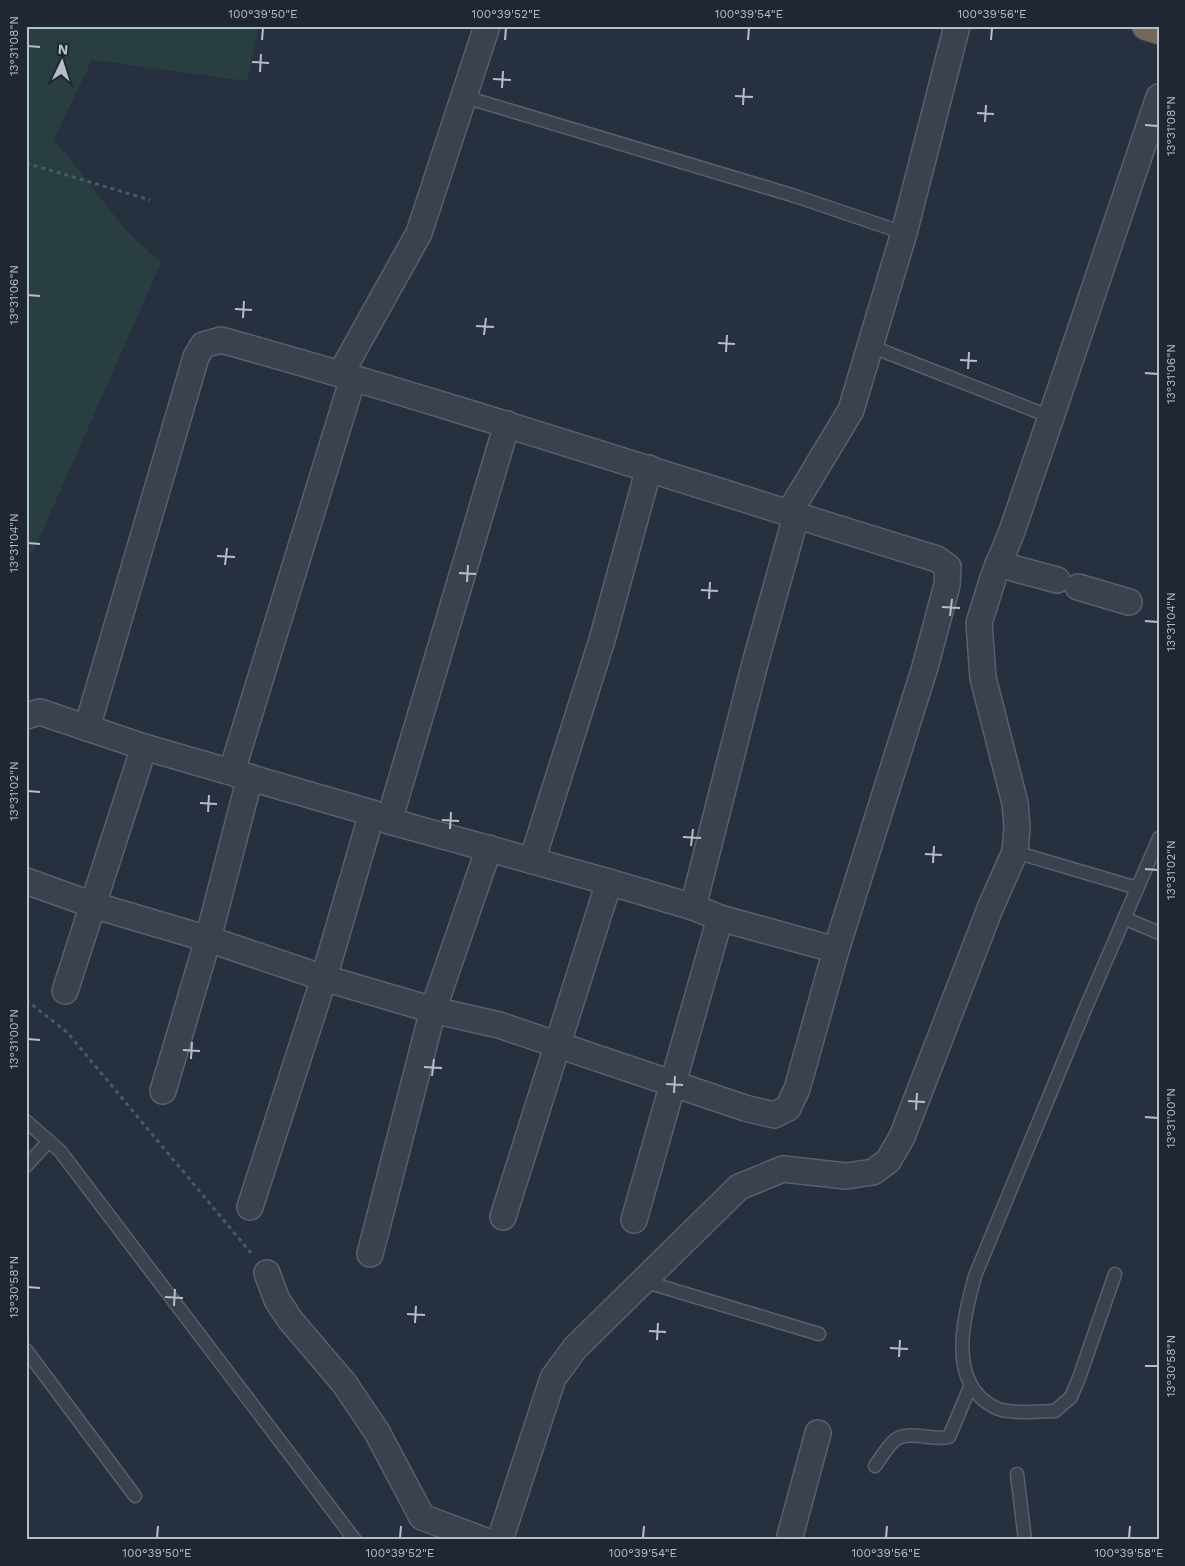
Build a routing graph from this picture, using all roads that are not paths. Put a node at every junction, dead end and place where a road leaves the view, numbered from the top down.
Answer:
1 (487, 26) edge
2 (957, 26) edge
3 (1146, 26) edge
4 (1159, 30) edge
5 (465, 97) junction
6 (1159, 97) edge
7 (904, 233) junction
8 (870, 346) junction
9 (347, 376) junction
10 (1051, 417) junction
11 (507, 424) junction
12 (649, 468) junction
13 (793, 514) junction
14 (998, 564) junction
15 (1129, 602) dead end
16 (26, 716) edge
17 (87, 728) junction
18 (144, 747) junction
19 (241, 774) junction
20 (381, 817) junction
21 (1159, 838) edge
22 (488, 848) junction
23 (1015, 852) junction
24 (532, 861) junction
25 (26, 881) edge
26 (609, 882) junction
27 (1137, 888) junction
28 (93, 905) junction
29 (693, 907) junction
30 (720, 918) junction
31 (1124, 918) junction
32 (1159, 933) edge
33 (208, 939) junction
34 (836, 950) junction
35 (324, 978) junction
36 (65, 991) dead end
37 (433, 1010) junction
38 (558, 1044) junction
39 (673, 1085) junction
40 (163, 1091) dead end
41 (26, 1121) edge
42 (49, 1141) junction
43 (26, 1166) edge
44 (250, 1207) dead end
45 (503, 1217) dead end
46 (634, 1220) dead end
47 (370, 1254) dead end
48 (267, 1272) road end
49 (1115, 1274) dead end
50 (643, 1281) junction
51 (820, 1334) dead end
52 (26, 1350) edge
53 (970, 1387) junction
54 (818, 1433) dead end
55 (874, 1466) dead end
56 (1016, 1474) dead end
57 (135, 1496) dead end
58 (355, 1540) edge
59 (483, 1540) edge
60 (500, 1540) edge
61 (789, 1540) edge
62 (1025, 1540) edge

1 - 5 street
2 - 7 street
3 - 4 highway
5 - 7 lane
5 - 9 street
6 - 10 street
7 - 8 street
8 - 10 lane
8 - 13 street
9 - 11 street
9 - 17 street
9 - 19 street
10 - 14 street
11 - 12 street
11 - 20 street
12 - 13 street
12 - 24 street
13 - 29 street
13 - 34 street
14 - 15 street
14 - 23 street
16 - 17 street
17 - 18 street
18 - 19 street
18 - 28 street
19 - 20 street
19 - 33 street
20 - 22 street
20 - 35 street
21 - 27 lane
22 - 24 street
22 - 37 street
23 - 27 lane
23 - 50 street
24 - 26 street
25 - 28 street
26 - 29 street
26 - 38 street
27 - 31 lane
28 - 33 street
28 - 36 street
29 - 30 street
30 - 34 street
30 - 39 street
31 - 32 lane
31 - 53 lane
33 - 35 street
33 - 40 street
34 - 39 street
35 - 37 street
35 - 44 street
37 - 38 street
37 - 47 street
38 - 39 street
38 - 45 street
39 - 46 street
41 - 42 lane
42 - 43 lane
42 - 58 lane
48 - 59 street
49 - 53 lane
50 - 51 lane
50 - 60 street
52 - 57 lane
53 - 55 lane
54 - 61 street
56 - 62 lane

